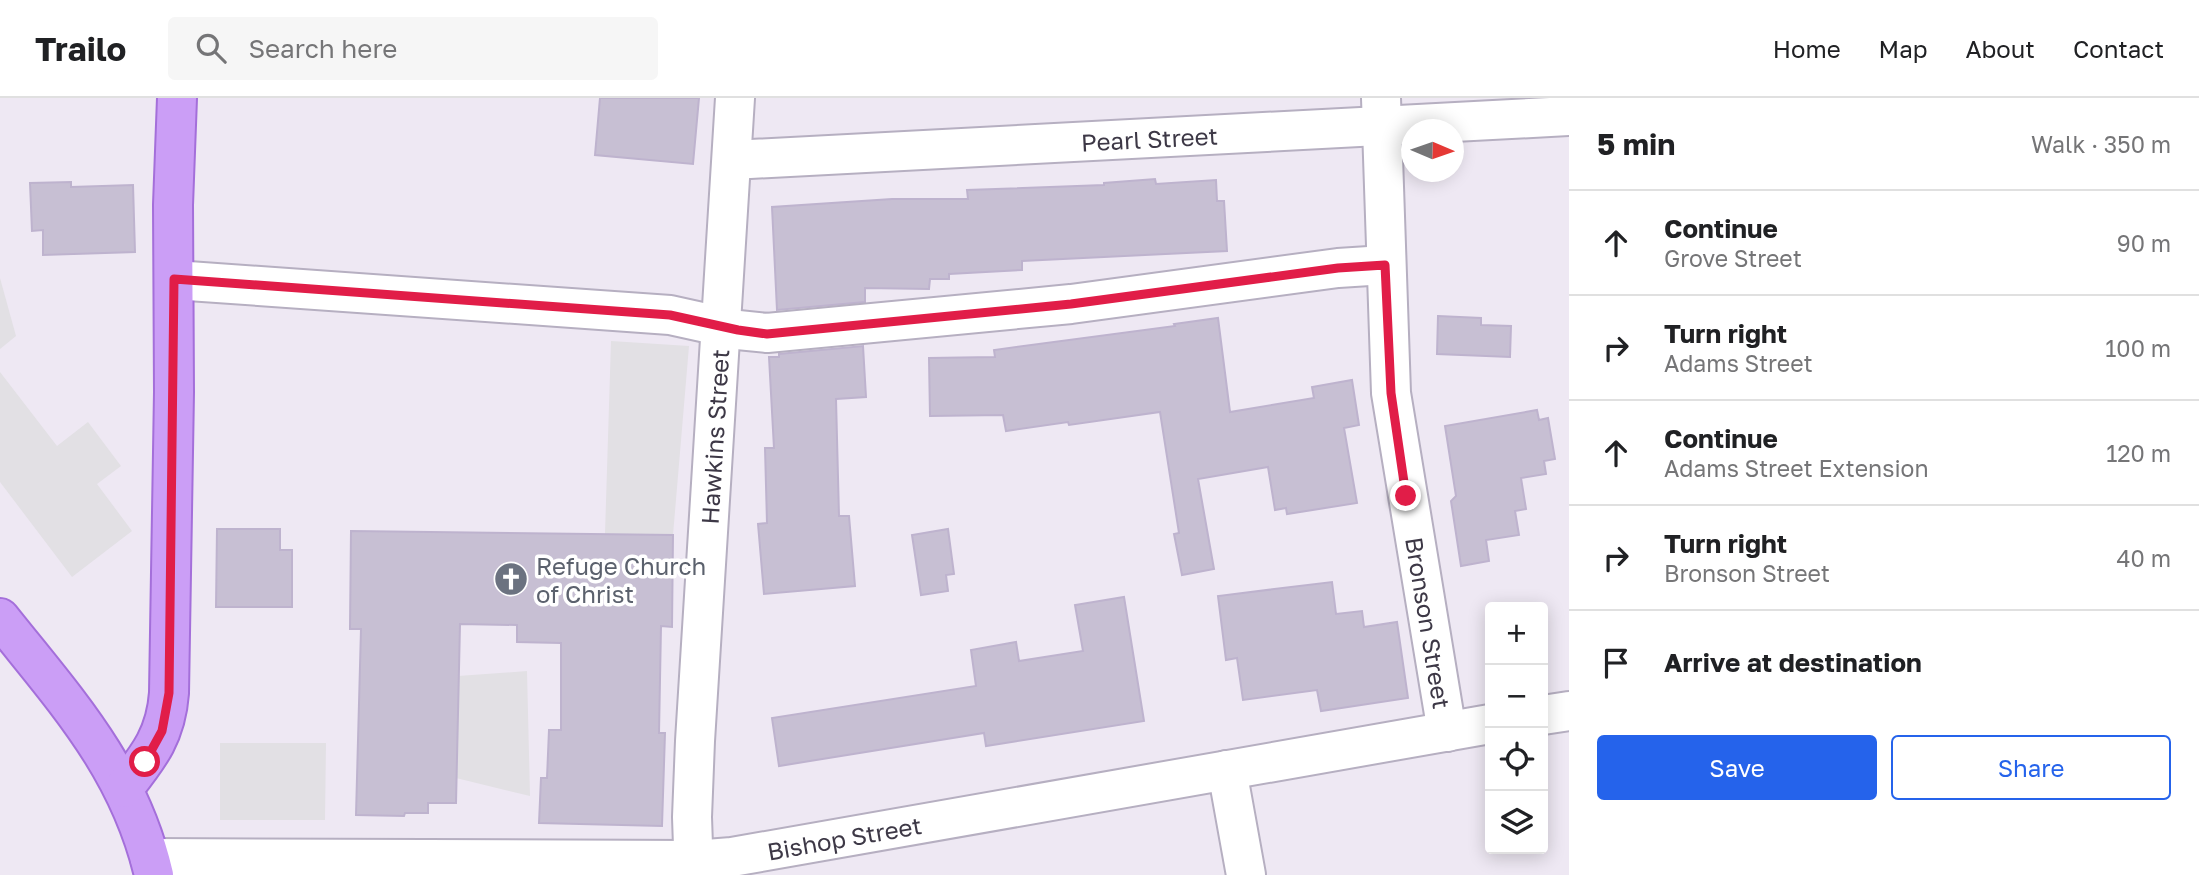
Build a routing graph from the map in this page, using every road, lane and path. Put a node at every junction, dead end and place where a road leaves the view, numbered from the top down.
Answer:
1 (177, 98) edge
2 (736, 98) edge
3 (1381, 112) edge
4 (1569, 116) edge
5 (732, 160) junction
6 (1385, 265) junction
7 (174, 279) junction
8 (722, 326) junction
9 (0, 618) edge
10 (1569, 711) edge
11 (1548, 714) edge
12 (1485, 725) edge
13 (1447, 732) junction
14 (1227, 770) junction
15 (124, 788) junction
16 (152, 867) edge
17 (694, 867) edge
18 (1246, 875) edge

1 - 7 main road
2 - 5 street, Hawkins Street
3 - 4 street, Pearl Street
3 - 5 street, Pearl Street
3 - 6 street, Bronson Street
5 - 8 street, Hawkins Street
6 - 8 street
6 - 13 street, Bronson Street
7 - 8 street
7 - 15 main road
8 - 17 street, Hawkins Street
9 - 15 main road
10 - 11 street
12 - 13 street, Bishop Street
13 - 14 street, Bishop Street
14 - 17 street, Bishop Street
14 - 18 street
15 - 16 main road
16 - 17 street, Bishop Street

